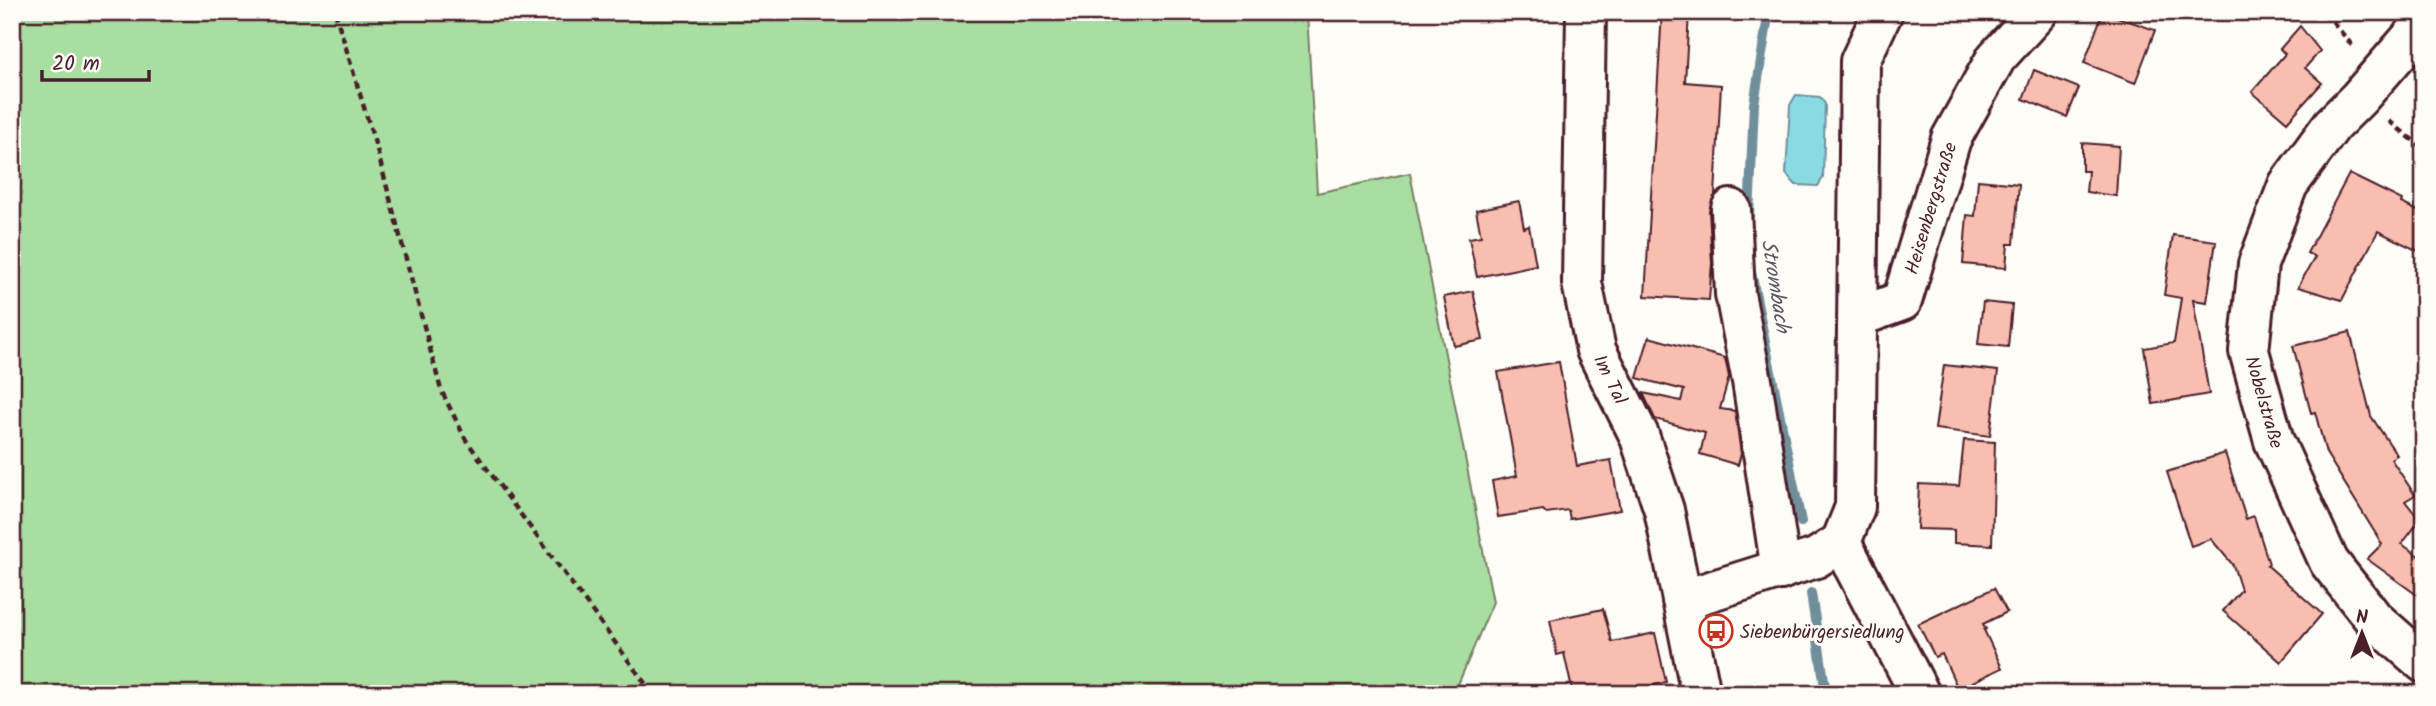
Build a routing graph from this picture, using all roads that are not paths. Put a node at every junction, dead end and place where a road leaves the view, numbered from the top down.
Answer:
1 (1586, 12) edge
2 (1883, 12) edge
3 (2038, 12) edge
4 (2424, 23) edge
5 (1731, 209) dead end
6 (1858, 317) junction
7 (1840, 542) junction
8 (1781, 570) junction
9 (1682, 600) junction
10 (2424, 663) edge
11 (1701, 694) edge
12 (1920, 694) edge

1 - 9 street, Im Tal
2 - 6 street
3 - 6 street, Heisenbergstraße
4 - 10 street, Nobelstraße
5 - 8 street
6 - 7 street
7 - 8 street
7 - 12 street
8 - 9 street
9 - 11 street, Im Tal

